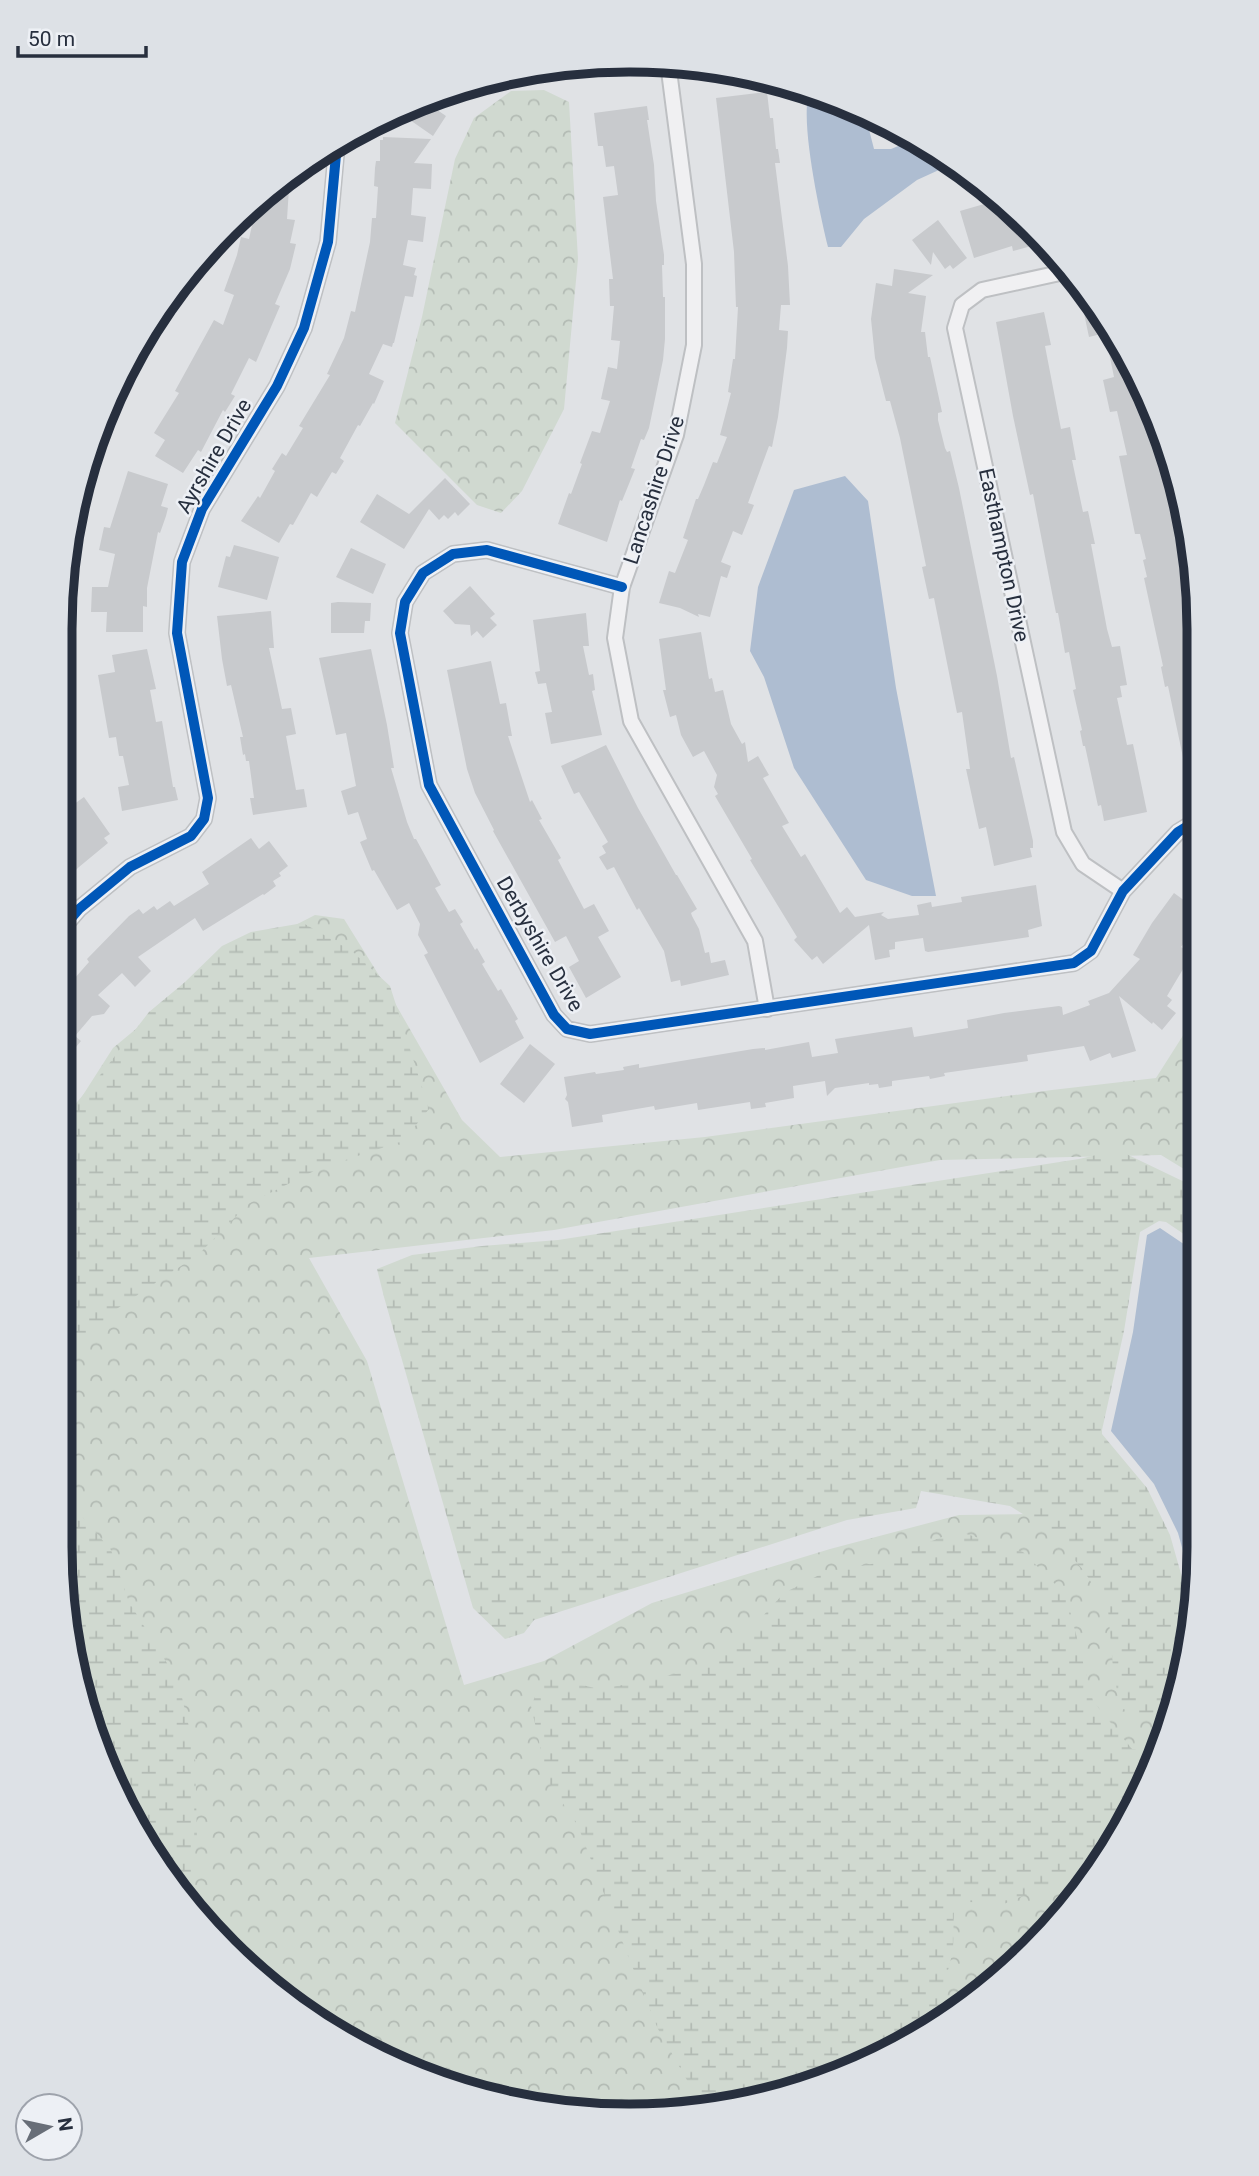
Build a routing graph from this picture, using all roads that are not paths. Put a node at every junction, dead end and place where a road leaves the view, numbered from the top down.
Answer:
1 (669, 73) edge
2 (336, 156) edge
3 (1058, 273) edge
4 (622, 587) junction
5 (1187, 826) edge
6 (1123, 891) junction
7 (72, 917) edge
8 (767, 1009) junction

1 - 4 street, Lancashire Drive
2 - 7 street, Ayrshire Drive
3 - 6 street, Easthampton Drive
4 - 8 street, Lancashire Drive
4 - 8 street, Derbyshire Drive
5 - 6 street, Derbyshire Drive
6 - 8 street, Derbyshire Drive

